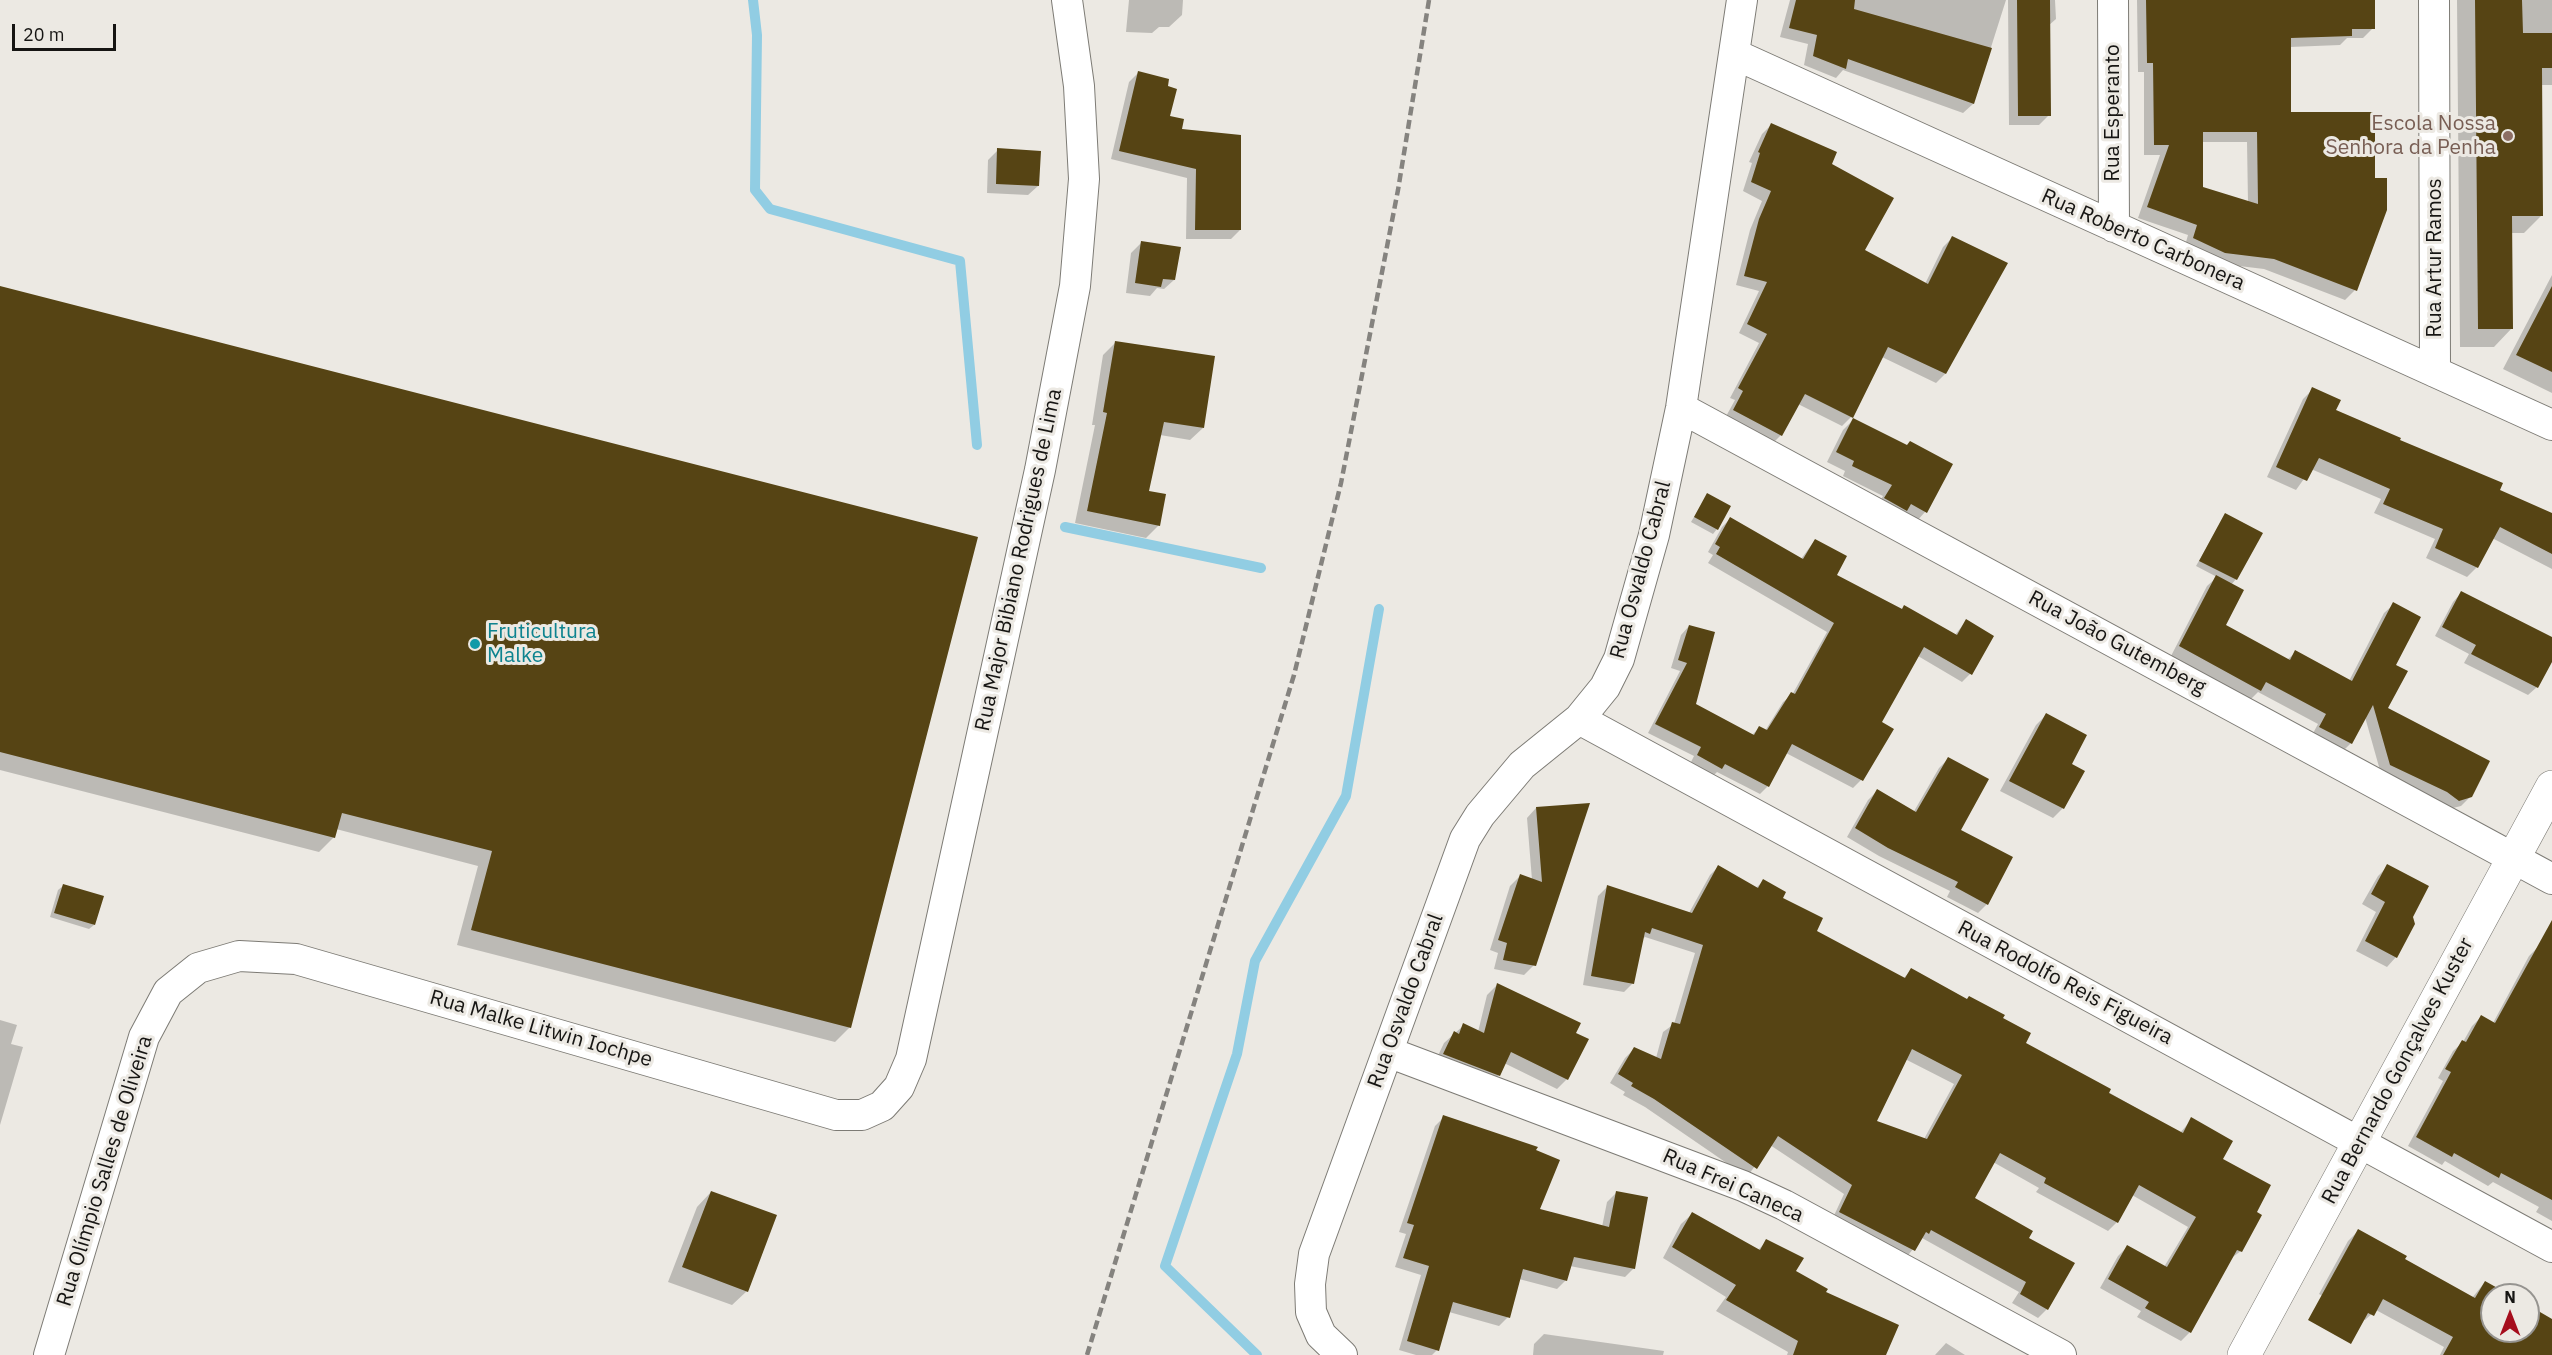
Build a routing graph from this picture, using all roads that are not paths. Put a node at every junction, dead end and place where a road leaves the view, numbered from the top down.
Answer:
1 (1066, 0) edge
2 (1742, 0) edge
3 (2113, 0) edge
4 (2434, 0) edge
5 (1734, 54) junction
6 (2114, 227) junction
7 (2435, 372) junction
8 (1681, 408) junction
9 (2552, 425) edge
10 (1579, 719) junction
11 (2552, 787) edge
12 (2513, 858) junction
13 (2552, 879) edge
14 (198, 968) joint
15 (1388, 1052) junction
16 (882, 1106) joint
17 (2359, 1142) junction
18 (2552, 1247) edge
19 (49, 1355) edge
20 (1342, 1355) edge
21 (2061, 1355) edge
22 (2244, 1355) edge

1 - 16 street, Rua Major Bibiano Rodrigues de Lima
2 - 5 street, Rua Osvaldo Cabral
3 - 6 street, Rua Esperanto
4 - 7 street, Rua Artur Ramos
5 - 6 street, Rua Roberto Carbonera
5 - 8 street, Rua Osvaldo Cabral
6 - 7 street, Rua Roberto Carbonera
7 - 9 street, Rua Roberto Carbonera
8 - 10 street, Rua Osvaldo Cabral
8 - 12 street, Rua João Gutemberg
10 - 15 street, Rua Osvaldo Cabral
10 - 17 street, Rua Rodolfo Reis Figueira
11 - 12 street, Rua Bernardo Gonçalves Kuster
12 - 13 street, Rua João Gutemberg
12 - 17 street, Rua Bernardo Gonçalves Kuster
14 - 16 street, Rua Malke Litwin Iochpe
14 - 19 street, Rua Olímpio Salles de Oliveira
15 - 20 street, Rua Osvaldo Cabral
15 - 21 street, Rua Frei Caneca
17 - 18 street, Rua Rodolfo Reis Figueira
17 - 22 street, Rua Bernardo Gonçalves Kuster

